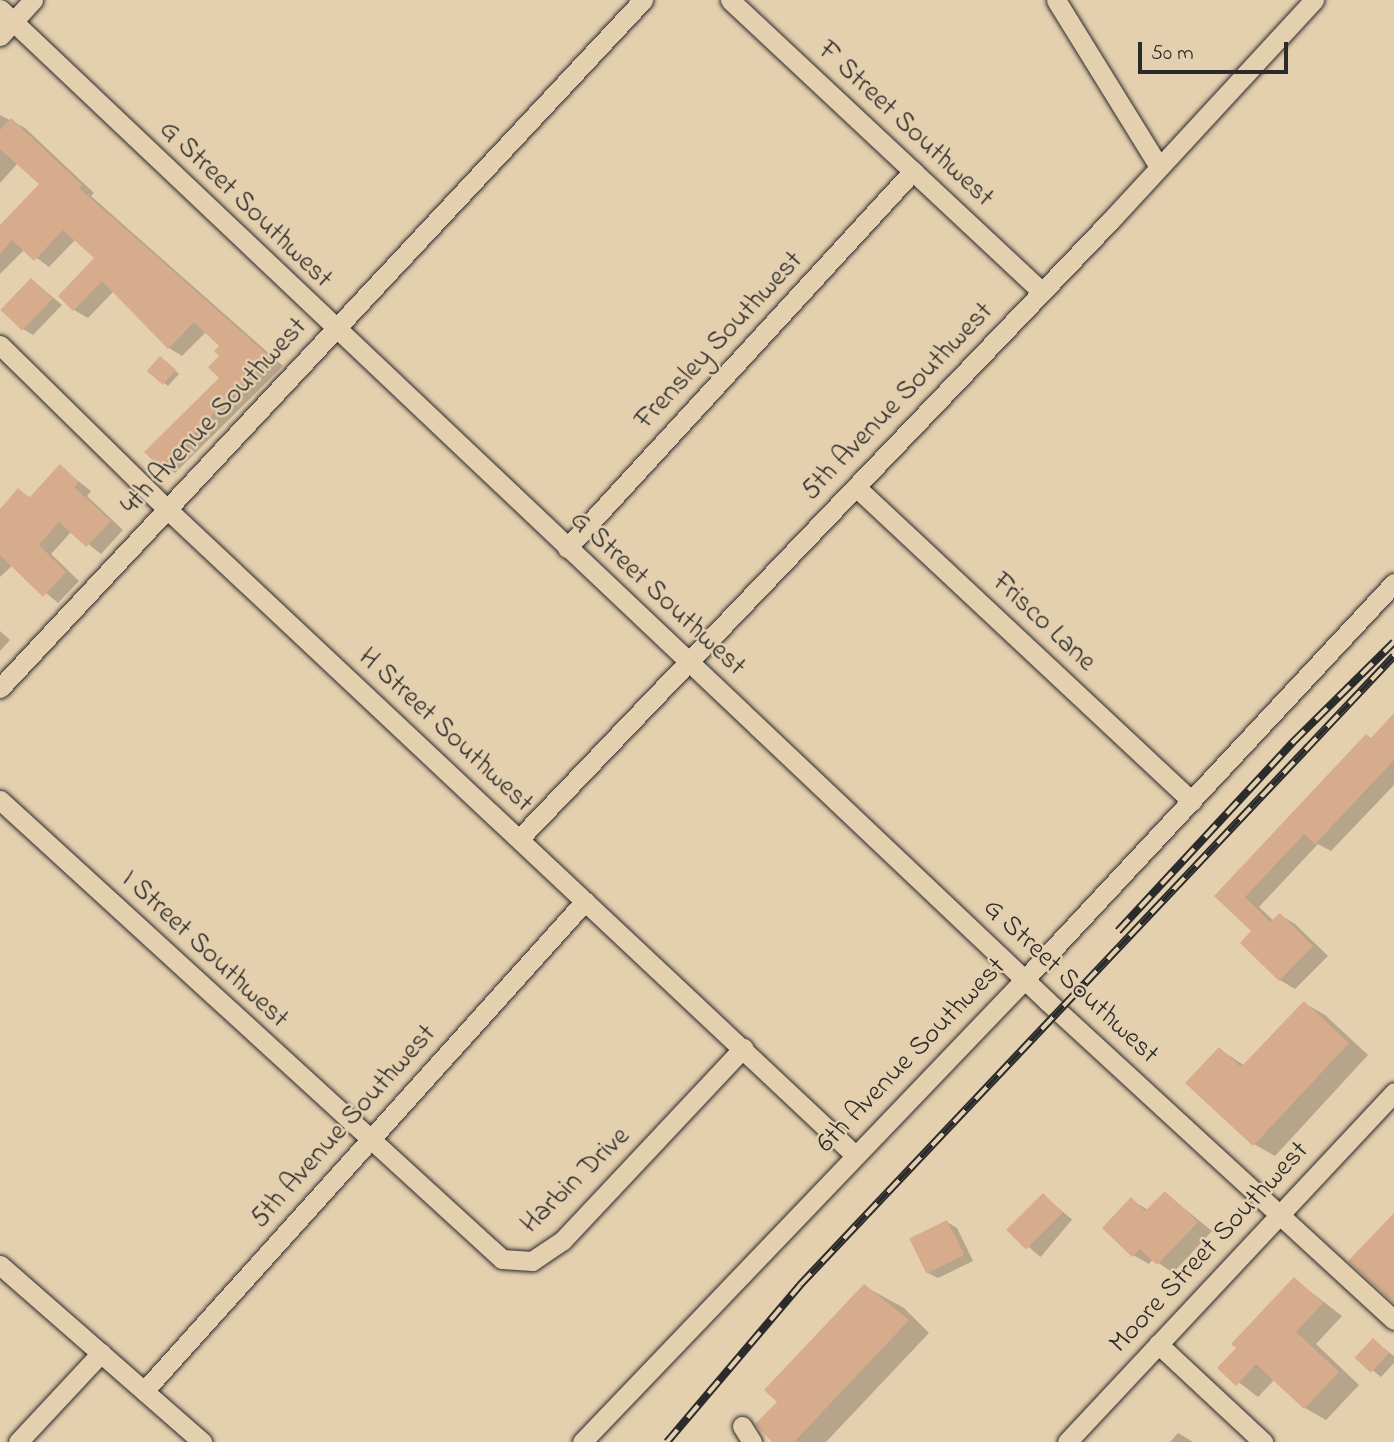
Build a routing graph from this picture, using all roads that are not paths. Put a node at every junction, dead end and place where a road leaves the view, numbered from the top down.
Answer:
1 (33, 0) edge
2 (643, 0) edge
3 (730, 0) edge
4 (1056, 0) edge
5 (1314, 0) edge
6 (4, 22) edge
7 (1159, 167) junction
8 (914, 172) junction
9 (1042, 292) junction
10 (334, 330) junction
11 (0, 345) edge
12 (856, 487) junction
13 (167, 509) junction
14 (567, 548) junction
15 (1394, 583) edge
16 (689, 662) junction
17 (0, 688) edge
18 (0, 800) edge
19 (1192, 800) junction
20 (519, 839) junction
21 (585, 901) junction
22 (1026, 978) junction
23 (743, 1048) junction
24 (1393, 1096) edge
25 (369, 1140) junction
26 (855, 1155) junction
27 (1279, 1215) junction
28 (0, 1265) edge
29 (1394, 1320) edge
30 (1158, 1344) junction
31 (101, 1353) junction
32 (144, 1391) junction
33 (18, 1442) edge
34 (202, 1442) edge
35 (582, 1442) edge
36 (1067, 1442) edge
37 (1263, 1442) edge

1 - 6 street
2 - 10 street, 4th Avenue Southwest
3 - 8 street, F Street Southwest
4 - 7 street
5 - 7 street, 5th Avenue Southwest
6 - 10 street, G Street Southwest
7 - 9 street, 5th Avenue Southwest
8 - 9 street, F Street Southwest
8 - 14 street, Frensley Southwest
9 - 12 street, 5th Avenue Southwest
10 - 13 street, 4th Avenue Southwest
10 - 14 street, G Street Southwest
11 - 13 street, H Street Southwest
12 - 16 street, 5th Avenue Southwest
12 - 19 street, Frisco Lane
13 - 17 street, 4th Avenue Southwest
13 - 20 street, H Street Southwest
14 - 16 street, G Street Southwest
15 - 19 street, 6th Avenue Southwest
16 - 20 street, 5th Avenue Southwest
16 - 22 street, G Street Southwest
18 - 25 street, I Street Southwest
19 - 22 street, 6th Avenue Southwest
20 - 21 street, H Street Southwest
21 - 23 street, H Street Southwest
21 - 25 street, 5th Avenue Southwest
22 - 26 street, 6th Avenue Southwest
22 - 27 street, G Street Southwest
23 - 25 street, Harbin Drive
23 - 26 street, H Street Southwest
24 - 27 street, Moore Street Southwest
25 - 32 street, 5th Avenue Southwest
26 - 35 street, 6th Avenue Southwest
27 - 29 street, G Street Southwest
27 - 30 street, Moore Street Southwest
28 - 31 street
30 - 36 street, Moore Street Southwest
30 - 37 street
31 - 32 street
31 - 33 street
32 - 34 street

